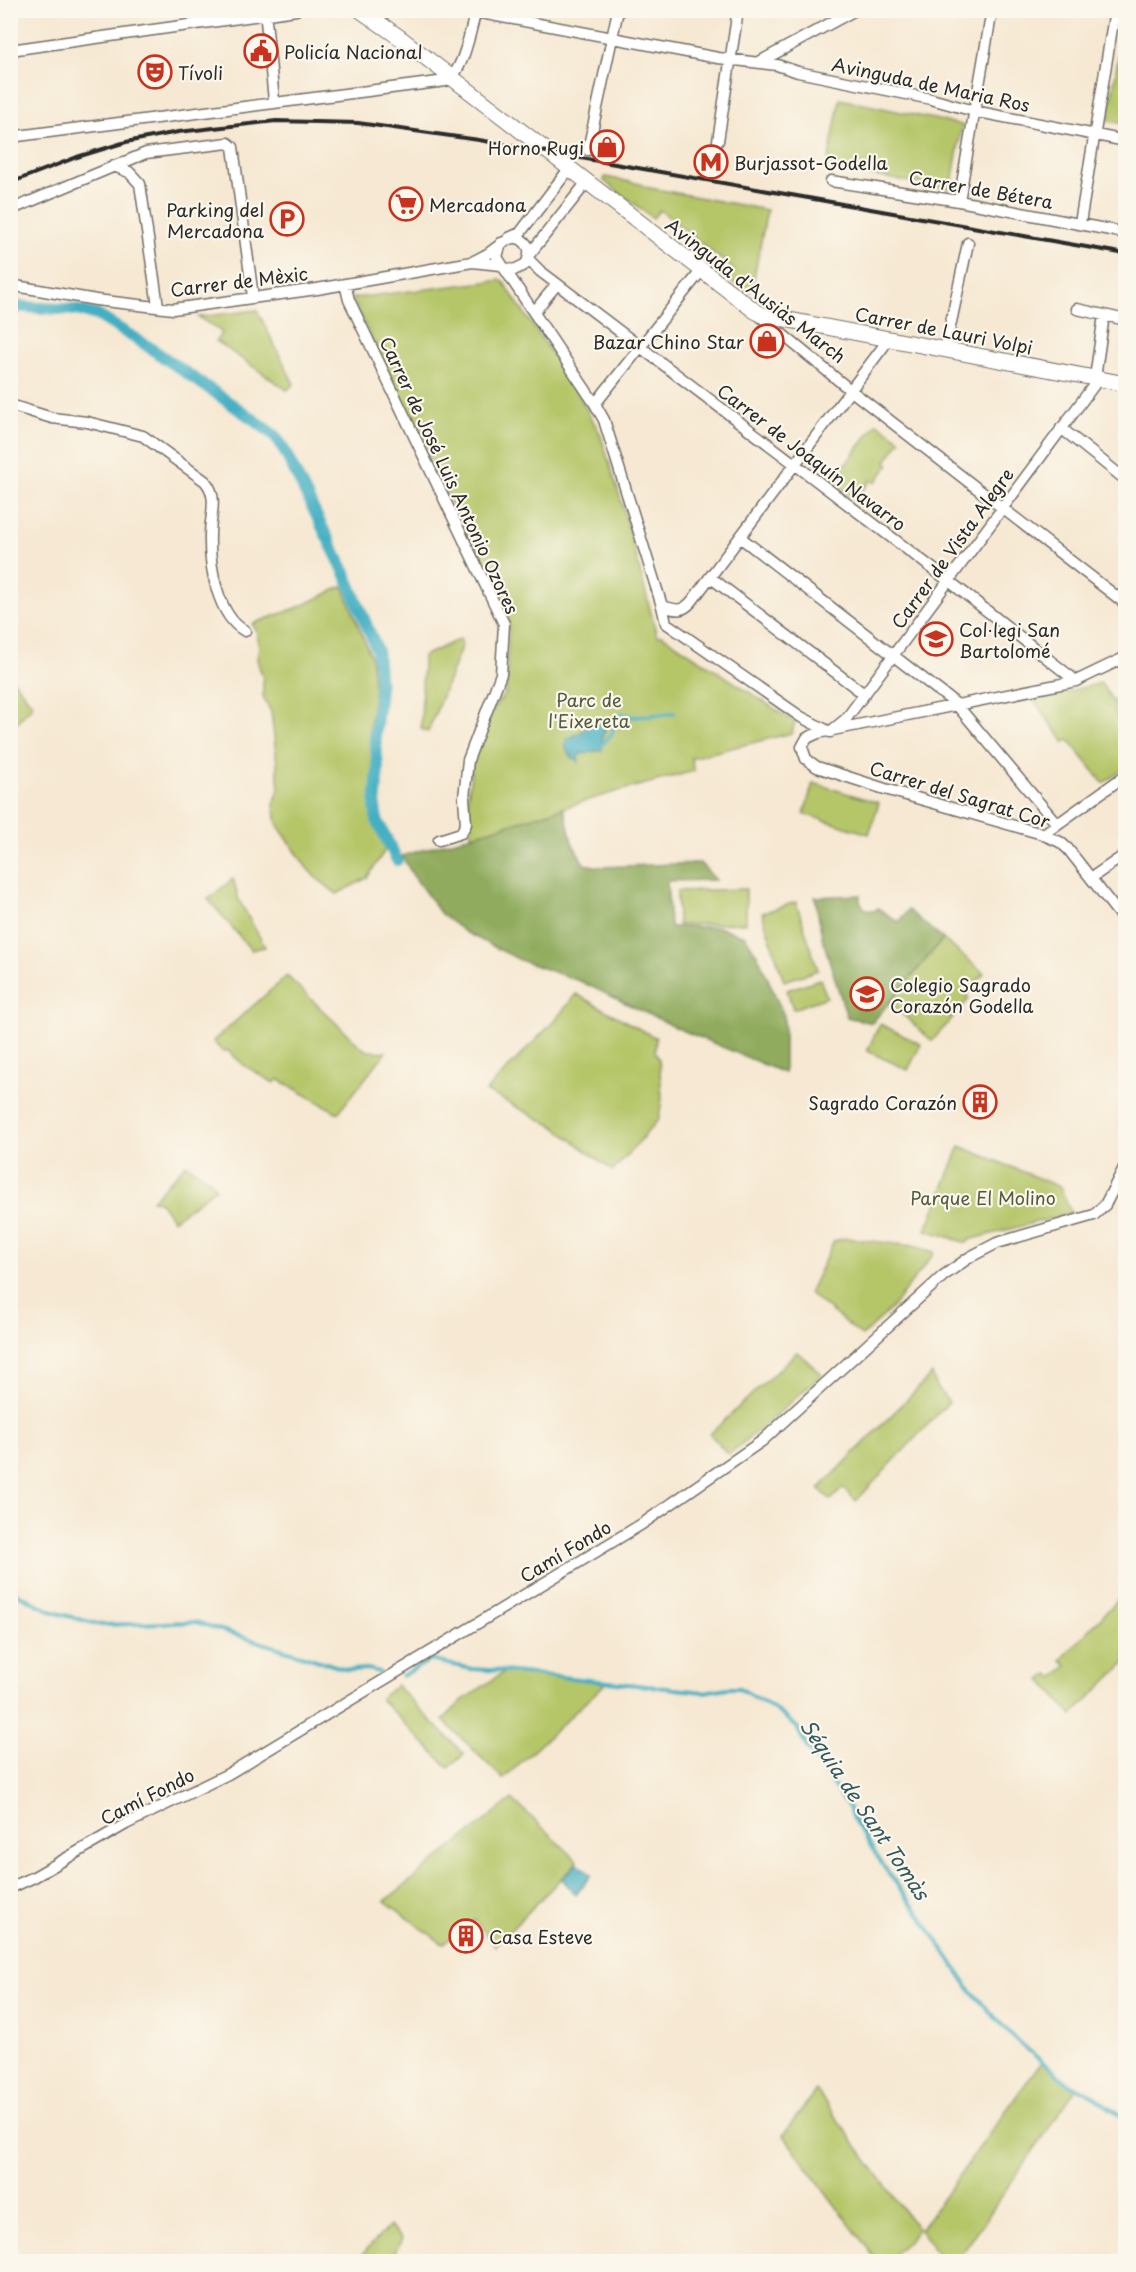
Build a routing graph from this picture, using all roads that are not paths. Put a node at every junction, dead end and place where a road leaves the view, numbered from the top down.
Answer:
1 (296, 10) edge
2 (618, 10) edge
3 (738, 10) edge
4 (855, 10) edge
5 (992, 10) edge
6 (1115, 10) edge
7 (476, 11) edge
8 (364, 12) edge
9 (265, 13) edge
10 (612, 38) junction
11 (790, 46) junction
12 (10, 50) edge
13 (731, 59) junction
14 (758, 62) junction
15 (790, 69) junction
16 (453, 78) junction
17 (274, 101) junction
18 (974, 111) junction
19 (1094, 135) junction
20 (10, 137) edge
21 (718, 141) dead end
22 (1125, 141) edge
23 (588, 150) dead end
24 (114, 166) junction
25 (569, 169) junction
26 (831, 181) dead end
27 (587, 182) junction
28 (959, 201) junction
29 (10, 210) edge
30 (1080, 224) junction
31 (1125, 233) edge
32 (505, 241) junction
33 (968, 243) dead end
34 (529, 257) junction
35 (472, 262) junction
36 (502, 266) junction
37 (701, 271) junction
38 (345, 284) junction
39 (557, 284) junction
40 (10, 285) edge
41 (253, 297) junction
42 (158, 306) junction
43 (1077, 309) dead end
44 (755, 311) junction
45 (534, 312) junction
46 (1104, 315) junction
47 (1125, 320) edge
48 (889, 339) junction
49 (641, 347) junction
50 (945, 350) junction
51 (1095, 378) junction
52 (1125, 384) edge
53 (849, 390) junction
54 (595, 404) junction
55 (10, 405) edge
56 (1061, 428) junction
57 (794, 463) junction
58 (1125, 480) edge
59 (1001, 508) junction
60 (741, 538) junction
61 (710, 578) junction
62 (949, 581) junction
63 (1125, 604) edge
64 (663, 606) junction
65 (245, 632) dead end
66 (893, 656) junction
67 (1125, 657) edge
68 (1076, 681) junction
69 (864, 694) junction
70 (956, 704) junction
71 (830, 732) junction
72 (1125, 775) edge
73 (1057, 824) junction
74 (1039, 833) junction
75 (439, 840) dead end
76 (1125, 854) edge
77 (1091, 878) junction
78 (1125, 923) edge
79 (1125, 1164) edge
80 (10, 1888) edge

1 - 9 street
2 - 10 street
3 - 13 street
4 - 11 street
5 - 18 street
6 - 19 street
7 - 10 street, Avinguda de Maria Ros
7 - 16 street
8 - 16 street, Avinguda d'Ausiàs March
9 - 12 street
9 - 17 street
10 - 13 street, Avinguda de Maria Ros
10 - 23 street
11 - 14 street
11 - 15 street
13 - 14 street, Avinguda de Maria Ros
13 - 21 street
14 - 15 street, Avinguda de Maria Ros
15 - 18 street, Avinguda de Maria Ros
16 - 17 street
16 - 25 street, Avinguda d'Ausiàs March
17 - 20 street
18 - 19 street, Avinguda de Maria Ros
18 - 28 street
19 - 22 street, Avinguda de Maria Ros
19 - 30 street
24 - 29 street
24 - 41 street
24 - 42 street
25 - 27 street, Avinguda d'Ausiàs March
25 - 32 street, Carrer de Mèxic
26 - 28 street, Carrer de Bétera
27 - 34 street
27 - 37 street, Avinguda d'Ausiàs March
28 - 30 street, Carrer de Bétera
30 - 31 street, Carrer de Bétera
32 - 34 street
32 - 35 street, Carrer de Mèxic
32 - 36 street
33 - 50 street
34 - 36 street
34 - 39 street, Carrer de Joaquín Navarro
35 - 36 street, Carrer de Mèxic
35 - 38 street, Carrer de Mèxic
36 - 45 street
37 - 44 street, Avinguda d'Ausiàs March
37 - 49 street
38 - 41 street, Carrer de Mèxic
38 - 75 street, Carrer de José Luis Antonio Ozores
39 - 45 street
39 - 49 street, Carrer de Joaquín Navarro
40 - 42 street, Carrer de Mèxic
41 - 42 street, Carrer de Mèxic
43 - 46 street
44 - 48 street, Carrer de Lauri Volpi
44 - 53 street, Avinguda d'Ausiàs March
45 - 54 street
46 - 47 street
46 - 51 street
48 - 50 street, Carrer de Lauri Volpi
48 - 53 street
49 - 54 street
49 - 57 street, Carrer de Joaquín Navarro
50 - 51 street, Carrer de Lauri Volpi
51 - 52 street, Carrer de Lauri Volpi
51 - 56 street, Carrer de Vista Alegre
53 - 57 street
53 - 59 street, Avinguda d'Ausiàs March
54 - 64 street
55 - 65 street
56 - 58 street
56 - 59 street, Carrer de Vista Alegre
57 - 60 street
57 - 62 street, Carrer de Joaquín Navarro
59 - 62 street, Carrer de Vista Alegre
59 - 63 street, Avinguda d'Ausiàs March
60 - 61 street
60 - 66 street
61 - 64 street
61 - 69 street
62 - 66 street, Carrer de Vista Alegre
62 - 68 street, Carrer de Joaquín Navarro
64 - 71 street
66 - 69 street, Carrer de Vista Alegre
66 - 70 street
67 - 68 street
68 - 70 street
69 - 71 street, Carrer de Vista Alegre
70 - 71 street
70 - 73 street
71 - 74 street, Carrer del Sagrat Cor
72 - 73 street
73 - 74 street
74 - 77 street, Carrer del Sagrat Cor
76 - 77 street
77 - 78 street, Carrer del Sagrat Cor
79 - 80 street, Camí Fondo

